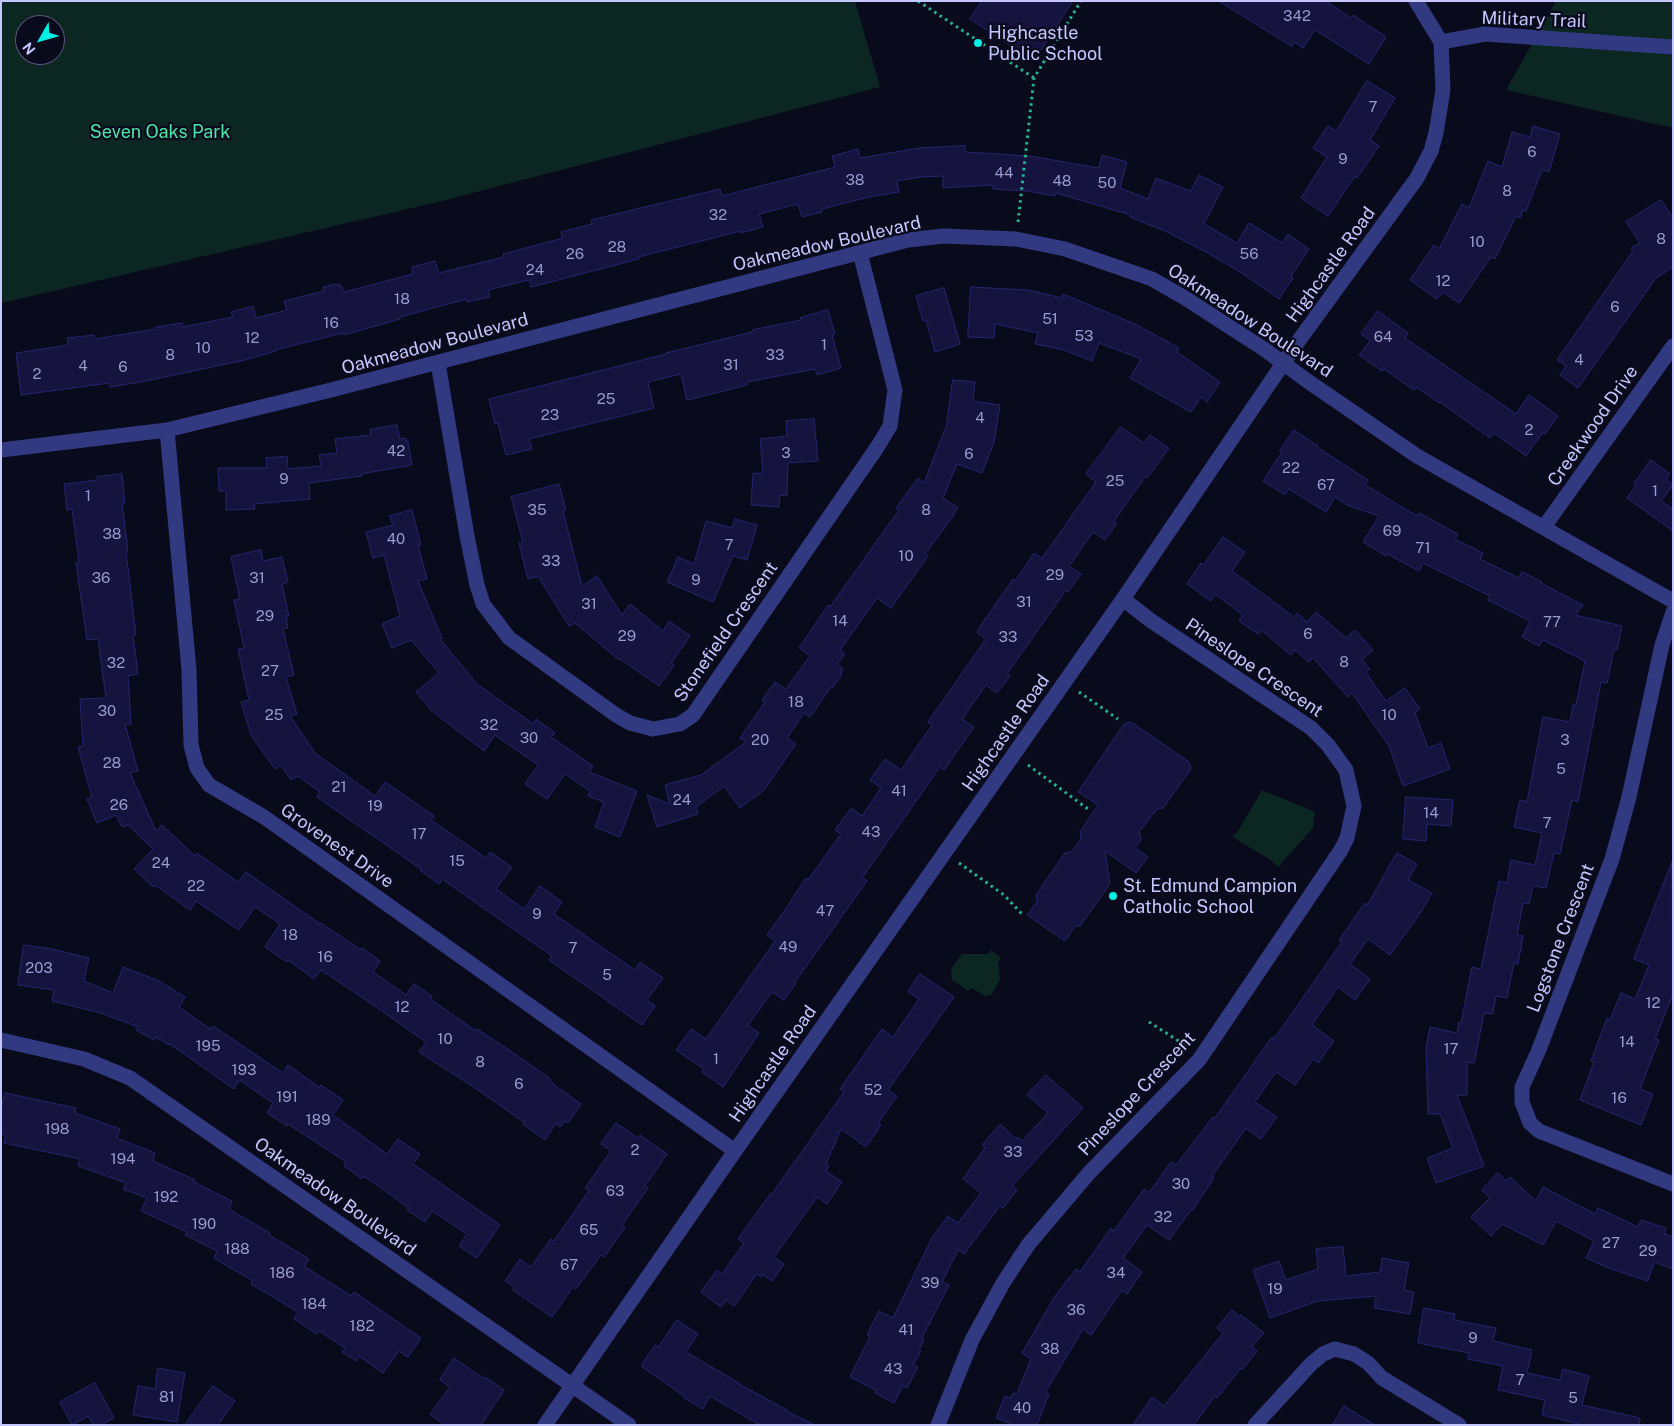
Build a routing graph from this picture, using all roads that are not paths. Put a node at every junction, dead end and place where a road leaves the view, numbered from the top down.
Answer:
1 (1416, 1) edge
2 (1441, 42) junction
3 (1673, 47) edge
4 (860, 253) junction
5 (1673, 346) edge
6 (438, 363) junction
7 (1285, 363) junction
8 (167, 430) junction
9 (1, 450) edge
10 (1544, 527) junction
11 (1122, 599) junction
12 (1673, 601) edge
13 (1673, 612) edge
14 (1, 1040) edge
15 (735, 1151) junction
16 (1673, 1184) edge
17 (572, 1385) junction
18 (545, 1425) edge
19 (629, 1425) edge
20 (938, 1425) edge
21 (1254, 1425) edge
22 (1459, 1425) edge

1 - 2 street
2 - 3 street, Military Trail
2 - 7 street, Highcastle Road
4 - 6 street, Oakmeadow Boulevard
4 - 6 street, Stonefield Crescent
4 - 7 street, Oakmeadow Boulevard
5 - 10 street, Creekwood Drive
6 - 8 street, Oakmeadow Boulevard
7 - 10 street, Oakmeadow Boulevard
7 - 11 street, Highcastle Road
8 - 9 street, Oakmeadow Boulevard
8 - 15 street, Grovenest Drive
10 - 12 street, Oakmeadow Boulevard
11 - 15 street, Highcastle Road
11 - 20 street, Pineslope Crescent
13 - 16 street, Logstone Crescent
14 - 17 street, Oakmeadow Boulevard
15 - 17 street, Highcastle Road
17 - 18 street, Highcastle Road
17 - 19 street, Oakmeadow Boulevard
21 - 22 street

